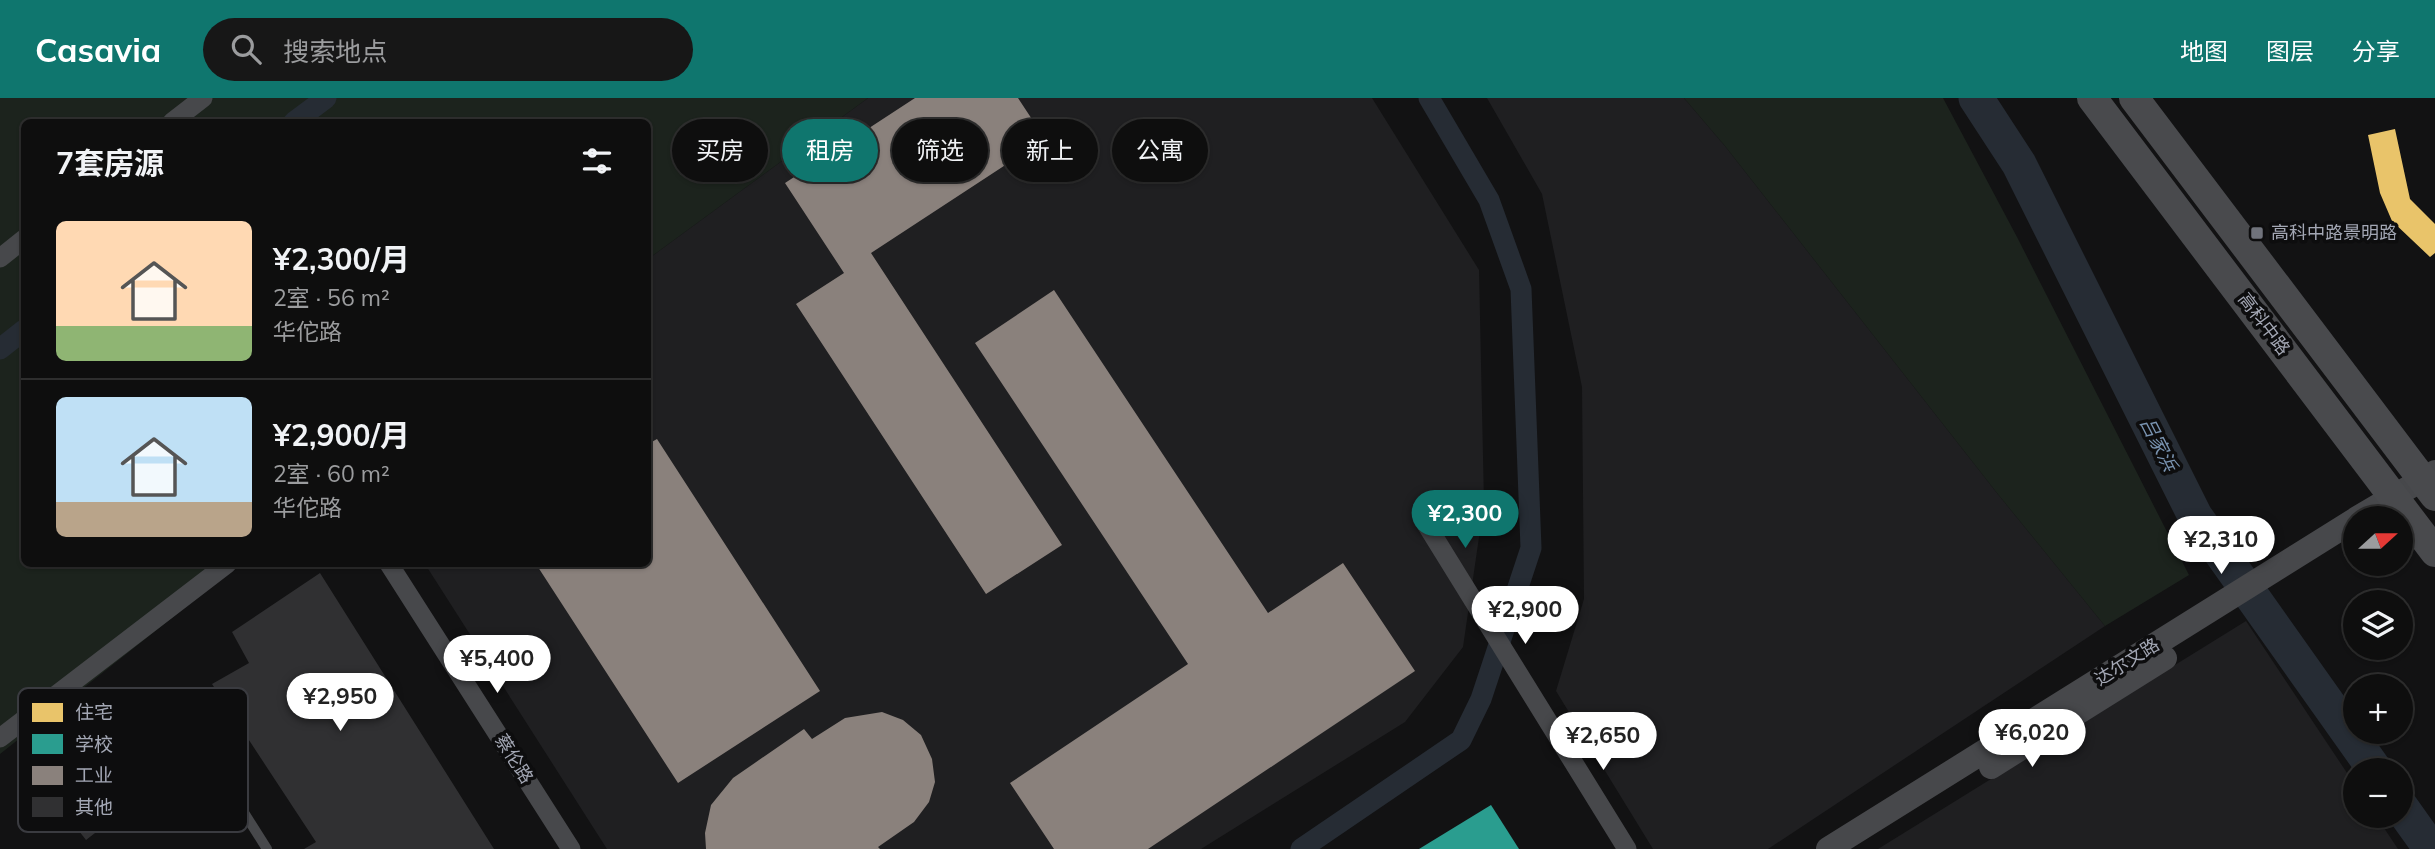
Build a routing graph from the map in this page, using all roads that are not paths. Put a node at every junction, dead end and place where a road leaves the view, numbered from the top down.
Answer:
1 (204, 98) edge
2 (2092, 98) edge
3 (2134, 98) edge
4 (176, 119) edge
5 (21, 241) edge
6 (0, 258) edge
7 (2432, 486) edge
8 (2395, 506) edge
9 (2399, 506) edge
10 (1426, 524) dead end
11 (2413, 527) edge
12 (2343, 530) edge
13 (2343, 545) edge
14 (2435, 552) edge
15 (2303, 562) junction
16 (224, 567) edge
17 (391, 567) edge
18 (2174, 642) junction
19 (65, 688) edge
20 (18, 723) edge
21 (0, 737) edge
22 (248, 819) edge
23 (267, 849) edge
24 (571, 849) edge
25 (1627, 849) edge
26 (1828, 849) edge
27 (1860, 849) edge

1 - 4 street
2 - 8 main road, 高科中路
3 - 7 main road, 高科中路
5 - 6 street
7 - 9 street, 达尔文路
10 - 25 street
11 - 14 main road, 高科中路
12 - 15 street, 达尔文路
13 - 15 street, 达尔文路
15 - 18 street, 达尔文路
16 - 19 street
17 - 24 street, 蔡伦路
18 - 26 street, 达尔文路
18 - 27 street, 达尔文路
20 - 21 street
22 - 23 lane

